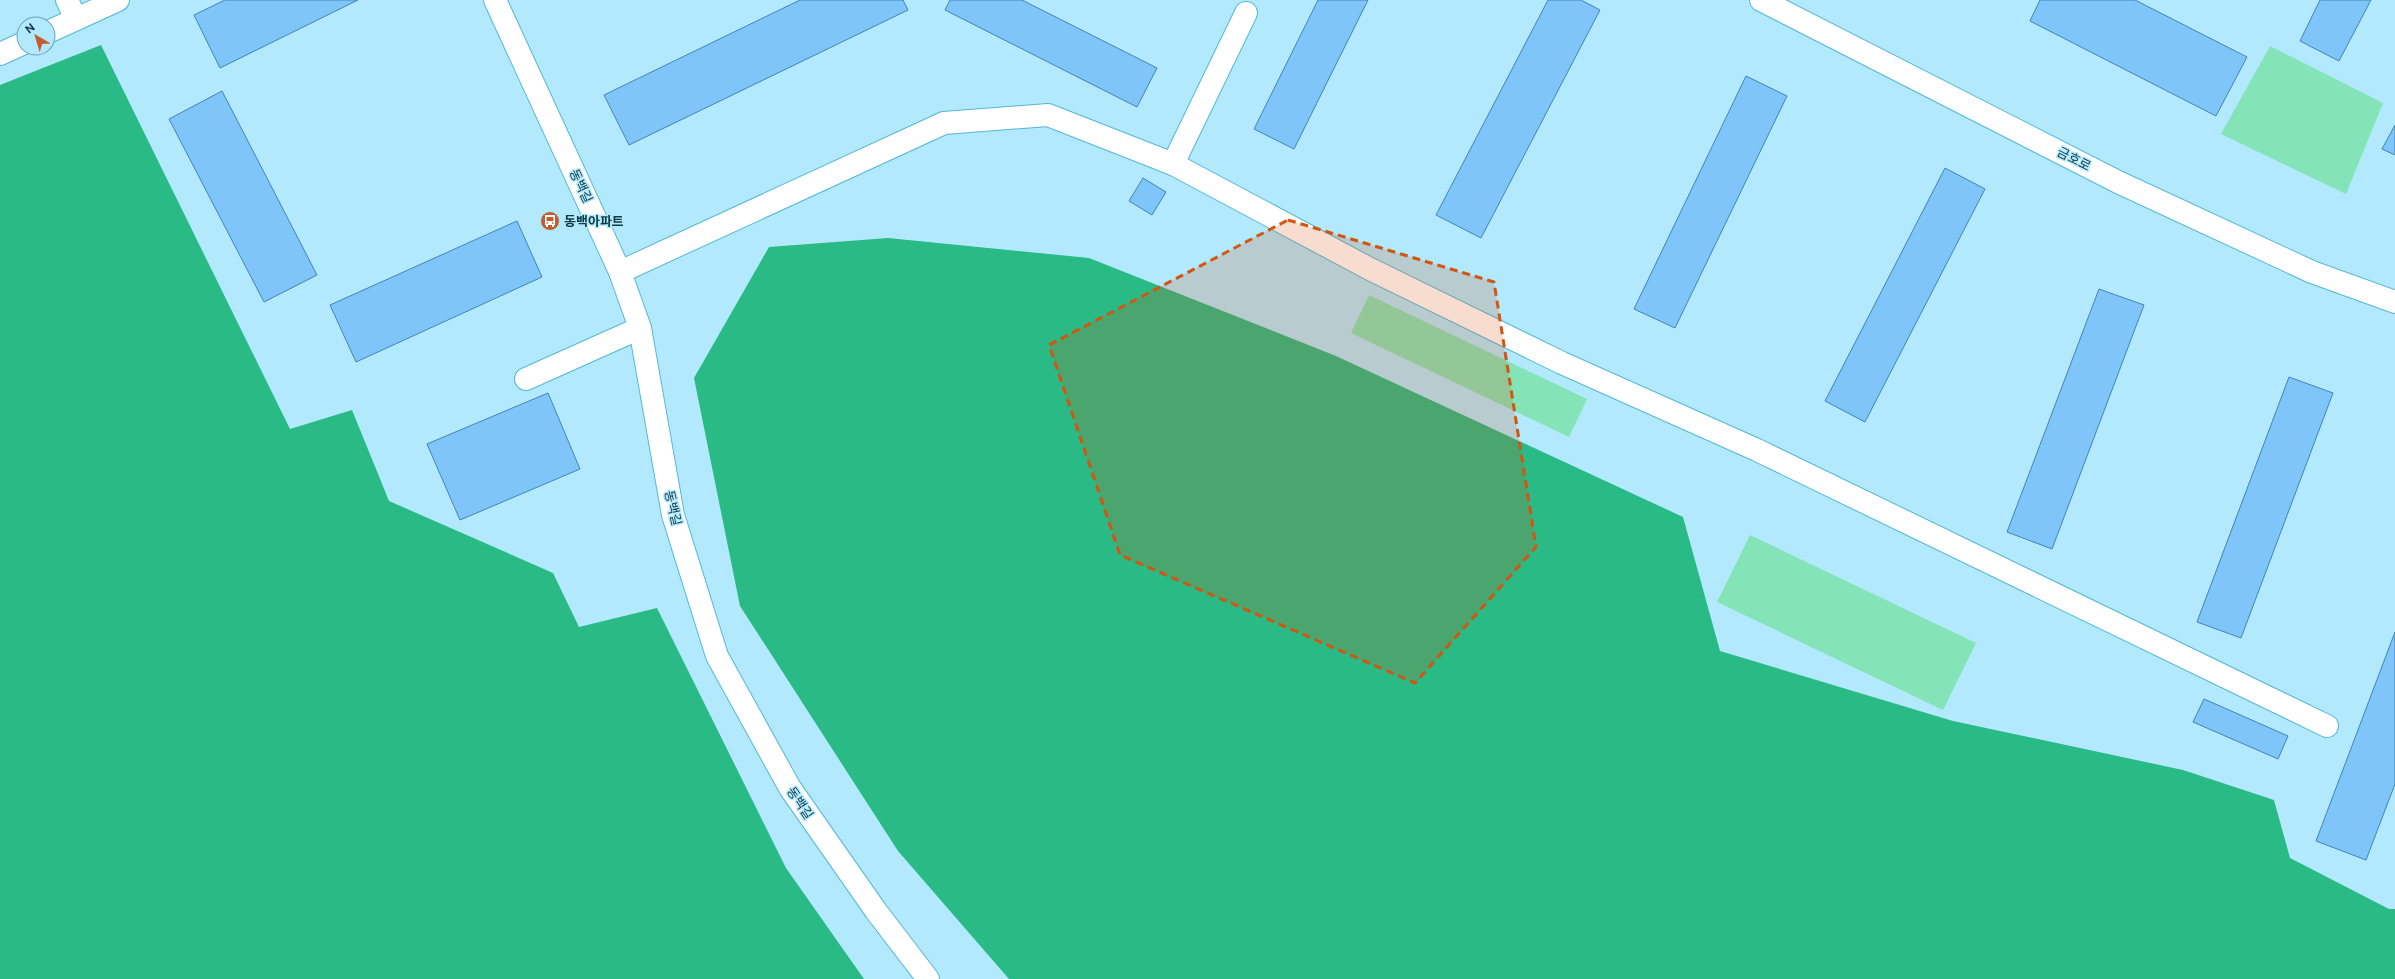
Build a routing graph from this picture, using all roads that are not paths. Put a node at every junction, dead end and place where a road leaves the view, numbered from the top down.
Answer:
1 (118, 0) edge
2 (495, 0) edge
3 (1761, 0) edge
4 (71, 9) edge
5 (1246, 13) dead end
6 (56, 24) edge
7 (16, 47) edge
8 (0, 54) edge
9 (1173, 164) junction
10 (620, 272) junction
11 (2395, 302) edge
12 (640, 328) junction
13 (526, 379) dead end
14 (2327, 726) dead end
15 (928, 979) edge

1 - 4 street
2 - 10 street, 동백길
3 - 11 street, 금호로
4 - 6 street
5 - 9 street
7 - 8 street
9 - 10 street
9 - 14 street
10 - 12 street, 동백길
12 - 13 street
12 - 15 street, 동백길

